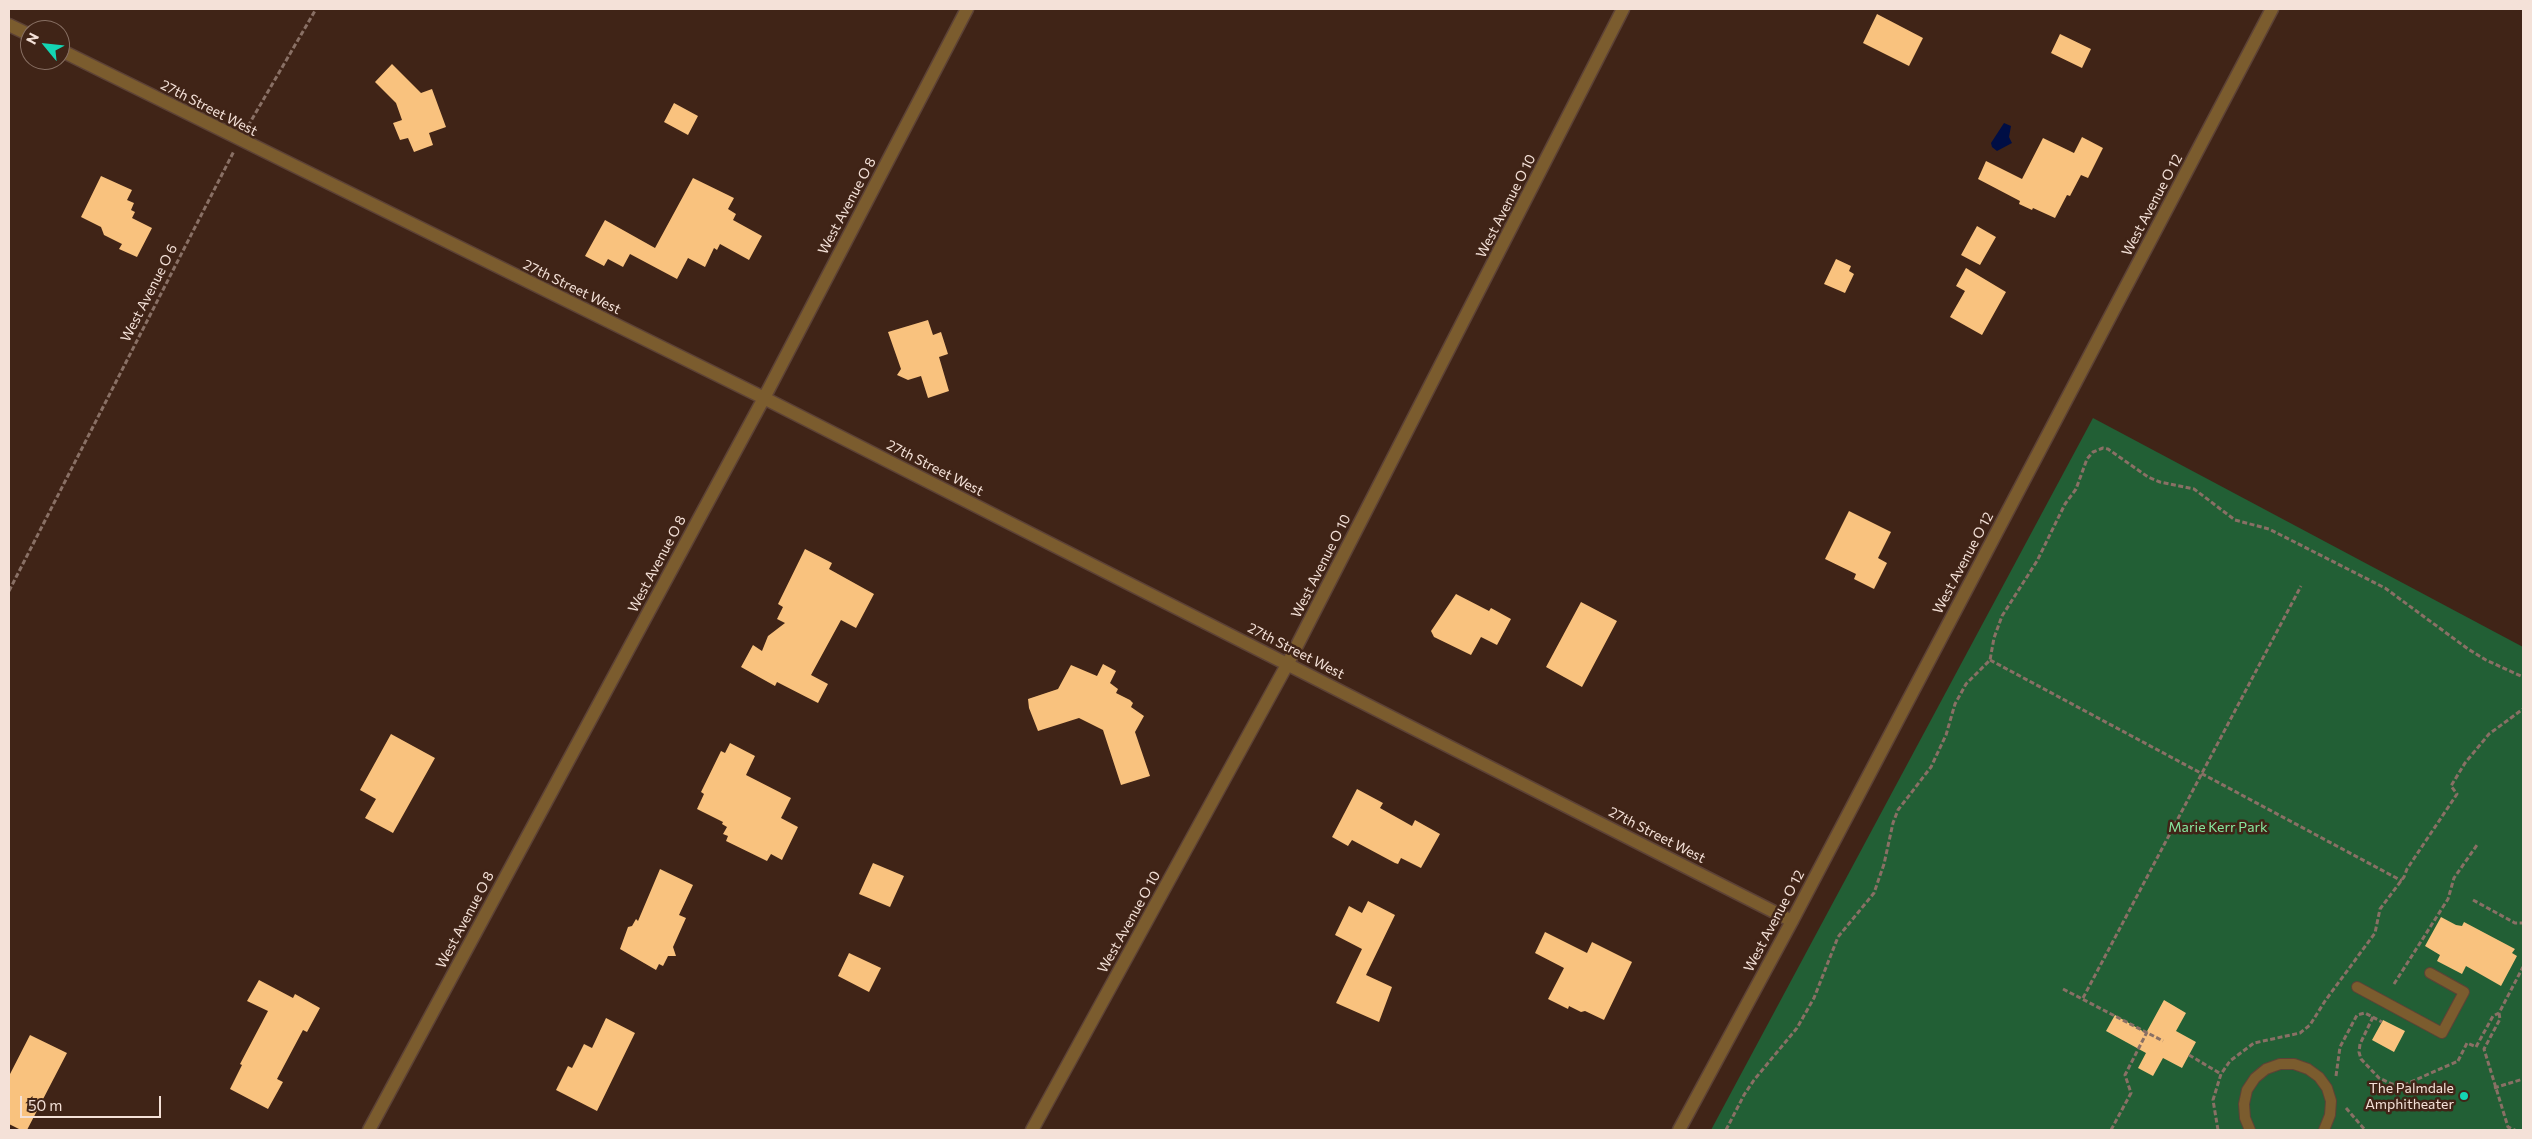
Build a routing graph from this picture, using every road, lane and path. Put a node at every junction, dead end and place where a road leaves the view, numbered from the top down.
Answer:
1 (316, 9) edge
2 (967, 9) edge
3 (1623, 9) edge
4 (2272, 9) edge
5 (70, 55) edge
6 (240, 141) junction
7 (764, 398) junction
8 (2301, 586) dead end
9 (9, 591) edge
10 (1990, 660) junction
11 (1288, 663) junction
12 (2523, 677) edge
13 (2523, 709) edge
14 (2202, 772) junction
15 (2477, 845) dead end
16 (2402, 881) junction
17 (2473, 900) dead end
18 (1792, 921) junction
19 (2523, 923) edge
20 (2523, 966) edge
21 (2430, 973) dead end
22 (2394, 984) dead end
23 (2356, 987) dead end
24 (2063, 989) dead end
25 (2083, 998) junction
26 (2499, 1012) junction
27 (2373, 1017) junction
28 (2382, 1022) dead end
29 (2147, 1032) junction
30 (2163, 1041) dead end
31 (2188, 1055) dead end
32 (2221, 1074) junction
33 (2523, 1079) edge
34 (2336, 1080) dead end
35 (2495, 1088) junction
36 (2343, 1105) dead end
37 (2327, 1129) edge
38 (369, 1130) edge
39 (1032, 1130) edge
40 (1679, 1130) edge
41 (1726, 1130) edge
42 (2111, 1130) edge
43 (2218, 1130) edge
44 (2250, 1130) edge
45 (2365, 1130) edge
46 (2515, 1130) edge

1 - 6 path, West Avenue O 6
2 - 7 street, West Avenue O 8
3 - 11 street, West Avenue O 10
4 - 18 street, West Avenue O 12
5 - 6 street, 27th Street West
6 - 7 street, 27th Street West
6 - 9 path, West Avenue O 6
7 - 11 street, 27th Street West
7 - 38 street, West Avenue O 8
8 - 14 path
10 - 12 path
10 - 14 path
10 - 41 path
11 - 18 street, 27th Street West
11 - 39 street, West Avenue O 10
13 - 16 path
14 - 16 path
14 - 25 path
15 - 22 path
16 - 32 path
17 - 19 path
18 - 40 street, West Avenue O 12
20 - 26 path
21 - 23 lane
24 - 25 path
25 - 29 path
26 - 27 path
26 - 35 path
27 - 28 path
27 - 34 path
29 - 30 path
29 - 42 path
31 - 32 path
32 - 43 path
33 - 35 path
35 - 46 path
36 - 45 path
37 - 44 lane

